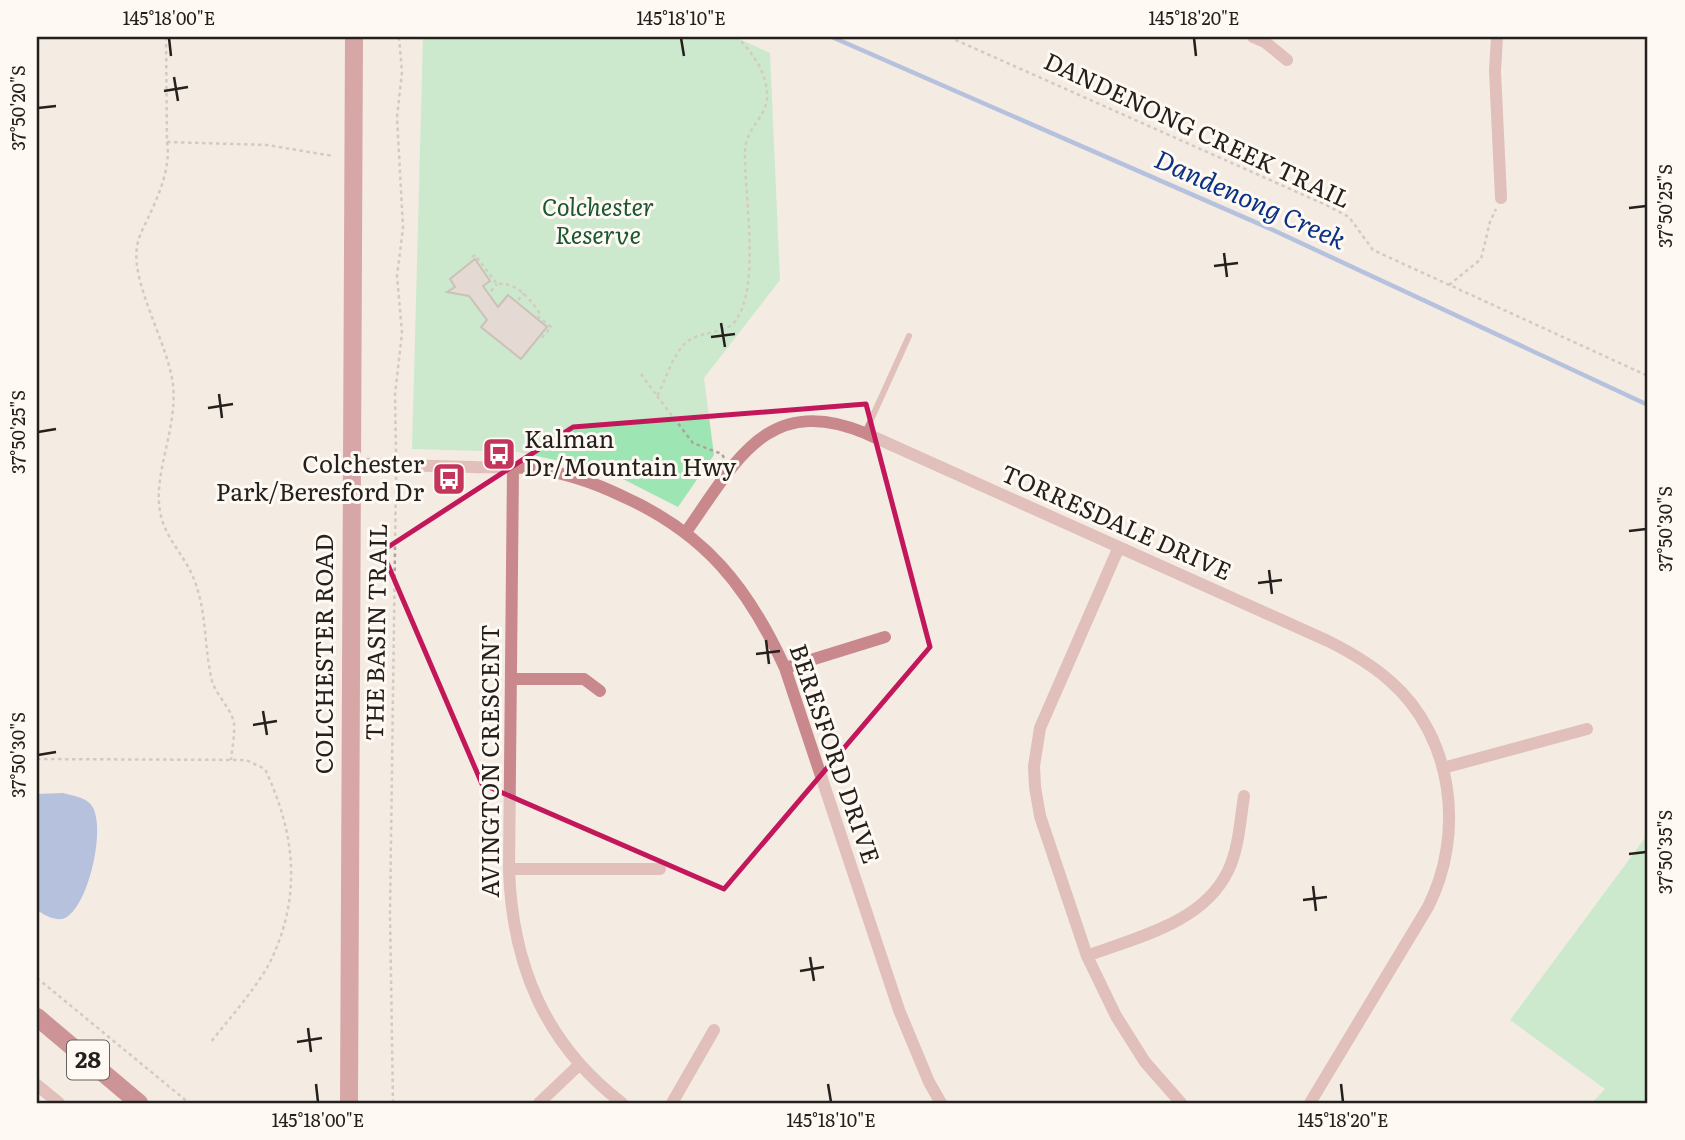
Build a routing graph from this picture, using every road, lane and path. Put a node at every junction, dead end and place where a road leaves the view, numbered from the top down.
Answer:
1 (166, 37) edge
2 (354, 37) edge
3 (399, 37) edge
4 (737, 37) edge
5 (949, 37) edge
6 (1253, 37) edge
7 (1497, 37) edge
8 (1287, 60) dead end
9 (167, 142) junction
10 (333, 156) dead end
11 (1501, 198) joint
12 (472, 257) dead end
13 (497, 284) junction
14 (1449, 285) junction
15 (491, 291) dead end
16 (524, 293) junction
17 (518, 300) dead end
18 (909, 337) dead end
19 (540, 340) dead end
20 (641, 373) dead end
21 (1648, 376) edge
22 (657, 396) junction
23 (865, 433) junction
24 (351, 463) junction
25 (396, 466) junction
26 (513, 468) junction
27 (730, 469) junction
28 (686, 532) junction
29 (1119, 547) junction
30 (886, 637) dead end
31 (785, 668) junction
32 (511, 679) junction
33 (600, 691) dead end
34 (1587, 729) dead end
35 (37, 759) edge
36 (231, 760) junction
37 (1443, 768) junction
38 (1244, 796) dead end
39 (509, 869) junction
40 (660, 869) dead end
41 (1087, 956) junction
42 (37, 978) edge
43 (37, 1017) edge
44 (714, 1030) dead end
45 (210, 1044) dead end
46 (580, 1064) junction
47 (37, 1085) edge
48 (59, 1103) edge
49 (139, 1103) edge
50 (189, 1103) edge
51 (349, 1103) edge
52 (393, 1103) edge
53 (539, 1103) edge
54 (622, 1103) edge
55 (672, 1103) edge
56 (941, 1103) edge
57 (1181, 1103) edge
58 (1310, 1103) edge

1 - 9 path
2 - 24 main road, COLCHESTER ROAD
3 - 25 path, THE BASIN TRAIL
4 - 22 path
5 - 14 path, DANDENONG CREEK TRAIL
6 - 8 street
7 - 11 street
9 - 10 path
9 - 36 path
11 - 14 path
12 - 13 path
13 - 15 path
13 - 16 path
14 - 21 path, DANDENONG CREEK TRAIL
16 - 17 path
16 - 19 path
18 - 23 lane
20 - 22 path
22 - 27 path
23 - 27 street, TORRESDALE DRIVE
23 - 29 street, TORRESDALE DRIVE
24 - 25 street, BERESFORD DRIVE
24 - 51 main road, COLCHESTER ROAD
25 - 26 street, BERESFORD DRIVE
25 - 52 path, THE BASIN TRAIL
26 - 28 street, BERESFORD DRIVE
26 - 32 street, AVINGTON CRESCENT
27 - 28 street, TORRESDALE DRIVE
28 - 31 street, BERESFORD DRIVE
29 - 37 street, TORRESDALE DRIVE
29 - 41 street
30 - 31 street
31 - 56 street, BERESFORD DRIVE
32 - 33 street
32 - 39 street, AVINGTON CRESCENT
34 - 37 street
35 - 36 path
36 - 45 path
37 - 58 street, TORRESDALE DRIVE
38 - 41 street
39 - 40 street
39 - 46 street, AVINGTON CRESCENT
41 - 57 street
42 - 50 path
43 - 49 main road, 28
44 - 55 street
46 - 53 street
46 - 54 street, AVINGTON CRESCENT
47 - 48 street

